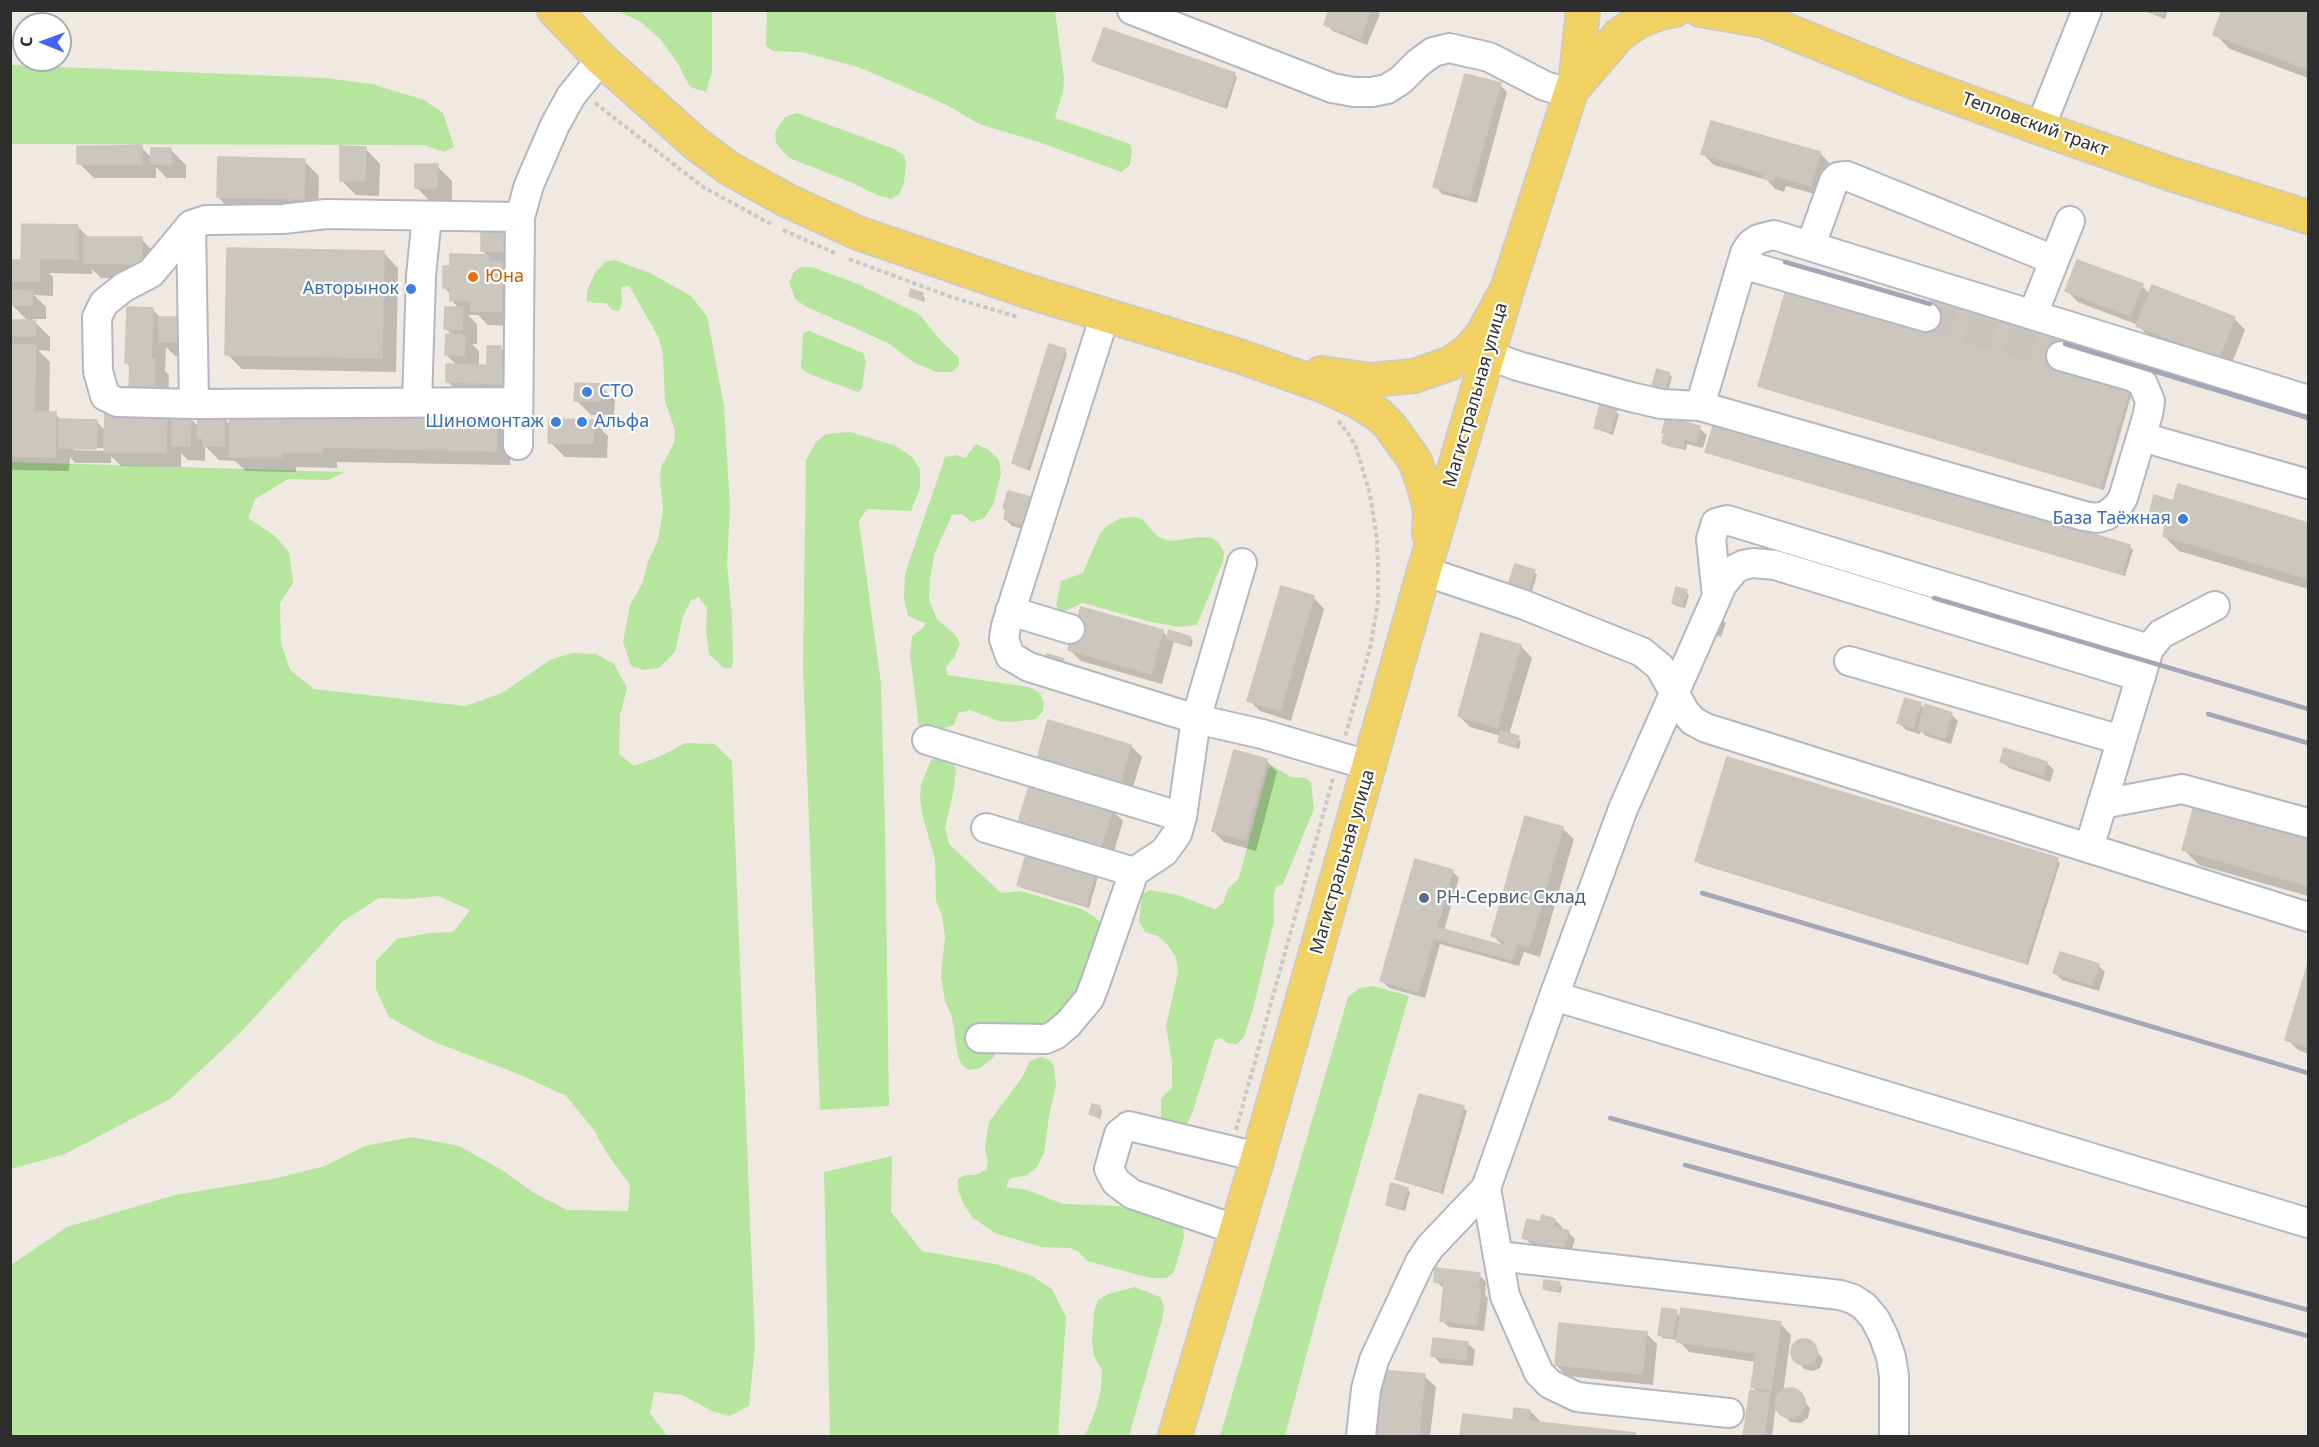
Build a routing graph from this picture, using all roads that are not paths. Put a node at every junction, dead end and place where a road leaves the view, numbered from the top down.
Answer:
1 (554, 10) edge
2 (1132, 10) edge
3 (1568, 10) edge
4 (1582, 10) edge
5 (1675, 10) edge
6 (1700, 10) edge
7 (2086, 10) edge
8 (1749, 14) edge
9 (601, 59) junction
10 (1569, 93) junction
11 (2040, 128) junction
12 (427, 216) junction
13 (520, 217) junction
14 (2308, 217) edge
15 (2070, 221) dead end
16 (191, 225) junction
17 (1811, 245) junction
18 (2054, 260) junction
19 (1742, 264) junction
20 (1508, 287) junction
21 (2033, 314) junction
22 (1105, 315) junction
23 (1926, 317) tunnel mouth
24 (1488, 355) junction
25 (1239, 356) junction
26 (2061, 356) tunnel mouth
27 (2308, 400) edge
28 (417, 402) junction
29 (518, 402) junction
30 (194, 404) junction
31 (1700, 406) junction
32 (2142, 437) junction
33 (518, 445) dead end
34 (2308, 484) edge
35 (1712, 547) junction
36 (1242, 563) dead end
37 (1774, 565) junction
38 (1424, 571) junction
39 (1717, 596) junction
40 (2215, 606) dead end
41 (1010, 611) junction
42 (1070, 629) dead end
43 (2150, 648) junction
44 (1849, 661) dead end
45 (2141, 677) junction
46 (1674, 692) junction
47 (1197, 719) junction
48 (927, 740) dead end
49 (2121, 740) junction
50 (1371, 766) junction
51 (2102, 804) junction
52 (1182, 817) junction
53 (2308, 823) edge
54 (986, 828) dead end
55 (2089, 848) junction
56 (1134, 872) junction
57 (2308, 917) edge
58 (1554, 996) junction
59 (980, 1038) dead end
60 (1244, 1154) junction
61 (1486, 1188) junction
62 (2308, 1223) edge
63 (1237, 1230) junction
64 (1498, 1256) junction
65 (1730, 1413) dead end
66 (1175, 1437) edge
67 (1361, 1437) edge
68 (1894, 1437) edge

1 - 9 main road
2 - 10 lane
3 - 10 main road
4 - 10 main road
5 - 10 main road
6 - 8 main road, Тепловский тракт
7 - 11 lane
8 - 11 main road, Тепловский тракт
9 - 13 lane
9 - 22 main road
10 - 20 main road
11 - 14 main road, Тепловский тракт
12 - 13 lane
12 - 16 lane
12 - 28 lane
13 - 29 lane
15 - 18 lane
16 - 30 lane
16 - 30 lane
17 - 18 lane
17 - 19 lane
17 - 21 lane
18 - 21 lane
19 - 23 lane
19 - 31 lane
20 - 24 main road, Магистральная улица
20 - 25 main road
21 - 27 lane
22 - 25 main road
22 - 41 lane
24 - 31 lane
24 - 38 main road, Магистральная улица
25 - 38 main road
26 - 32 lane
28 - 29 lane
28 - 30 lane
29 - 33 lane
31 - 32 lane
32 - 34 lane
35 - 37 lane
35 - 39 lane
35 - 43 lane
36 - 47 lane
37 - 39 lane
37 - 45 lane
38 - 46 lane
38 - 50 main road, Магистральная улица
39 - 46 lane
40 - 43 lane
41 - 42 lane
41 - 47 lane
43 - 45 lane
44 - 49 lane
45 - 49 lane
46 - 55 lane
46 - 58 lane
47 - 50 lane
47 - 52 lane
48 - 52 lane
49 - 51 lane
50 - 60 main road, Магистральная улица
51 - 53 lane
51 - 55 lane
52 - 56 lane
54 - 56 lane
55 - 57 lane
56 - 59 lane
58 - 61 lane
58 - 62 lane
60 - 63 main road, Магистральная улица
60 - 63 lane
61 - 64 lane
61 - 67 lane
63 - 66 main road, Магистральная улица
64 - 65 lane
64 - 68 lane

